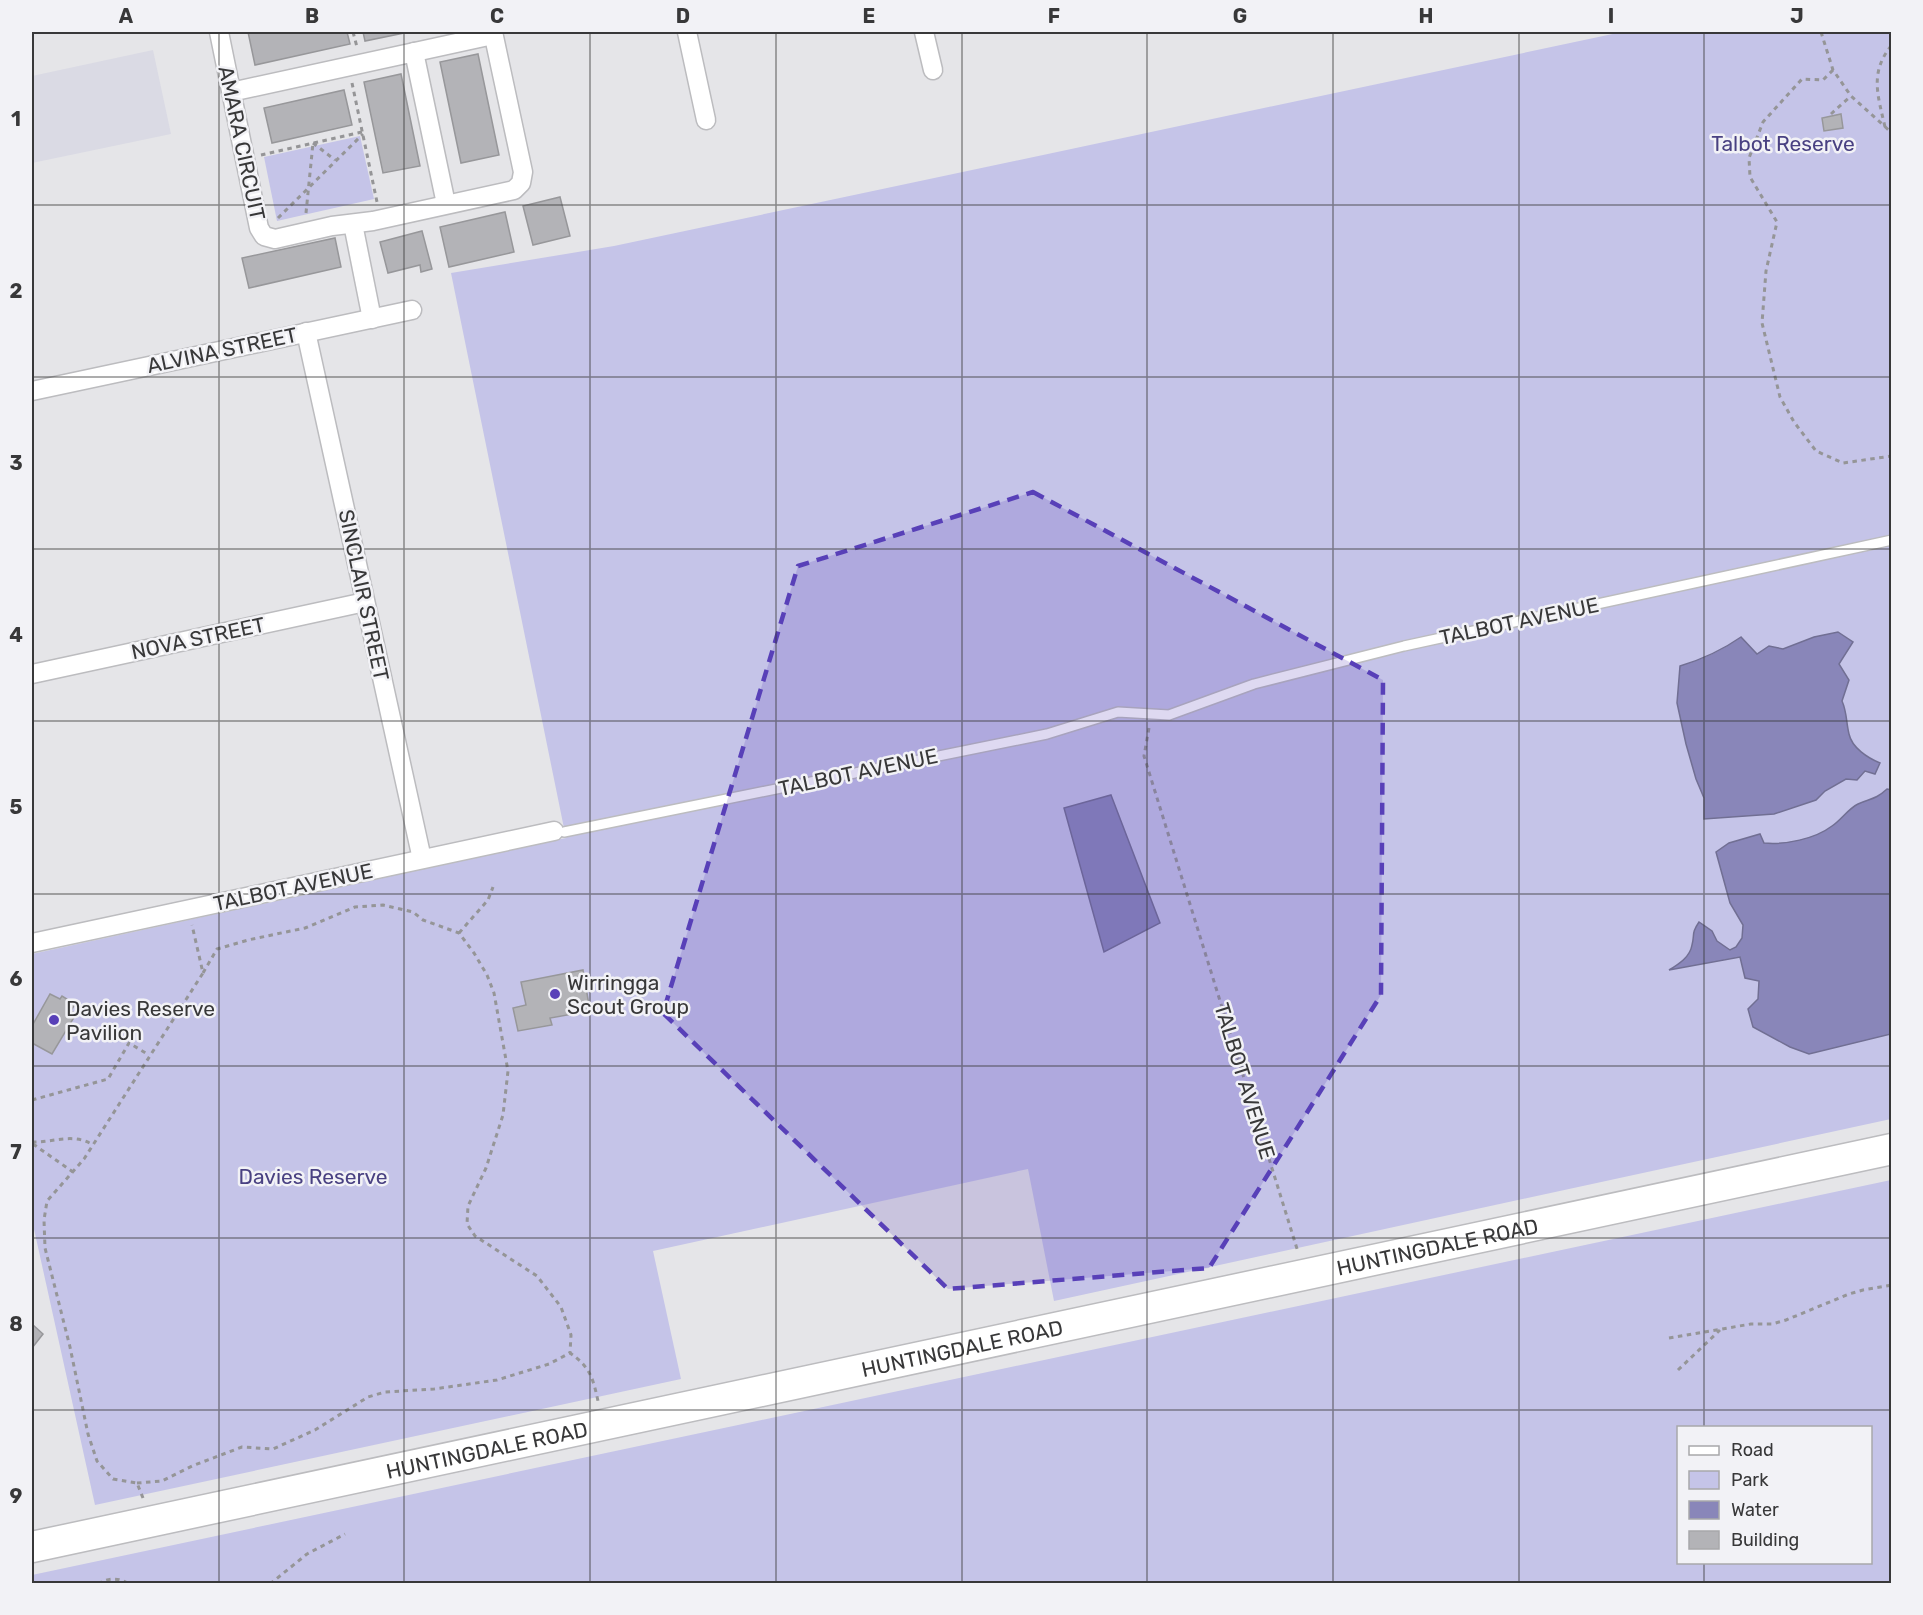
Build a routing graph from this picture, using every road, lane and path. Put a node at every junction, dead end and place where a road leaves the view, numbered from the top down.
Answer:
1 (219, 32) edge
2 (687, 32) edge
3 (924, 32) edge
4 (1821, 32) edge
5 (493, 33) edge
6 (1892, 45) edge
7 (414, 52) junction
8 (348, 67) junction
9 (933, 70) dead end
10 (1833, 70) junction
11 (231, 92) junction
12 (1851, 96) junction
13 (1832, 114) dead end
14 (706, 120) dead end
15 (1886, 129) junction
16 (362, 133) junction
17 (1892, 133) edge
18 (313, 143) junction
19 (245, 158) junction
20 (336, 161) junction
21 (309, 188) junction
22 (377, 202) dead end
23 (446, 204) junction
24 (306, 218) dead end
25 (274, 222) dead end
26 (354, 224) junction
27 (412, 310) dead end
28 (372, 319) junction
29 (306, 332) junction
30 (32, 391) edge
31 (1892, 456) edge
32 (1892, 540) edge
33 (365, 602) junction
34 (32, 674) edge
35 (1151, 714) junction
36 (559, 832) joint
37 (422, 859) junction
38 (494, 886) dead end
39 (189, 909) junction
40 (459, 933) junction
41 (32, 943) edge
42 (202, 973) junction
43 (150, 1056) junction
44 (32, 1100) edge
45 (32, 1143) edge
46 (93, 1145) junction
47 (1892, 1149) edge
48 (73, 1172) junction
49 (1305, 1274) junction
50 (1892, 1285) edge
51 (1721, 1328) junction
52 (1669, 1338) dead end
53 (570, 1353) junction
54 (1678, 1370) dead end
55 (603, 1424) junction
56 (137, 1483) junction
57 (143, 1498) dead end
58 (345, 1534) dead end
59 (32, 1547) edge
60 (98, 1584) edge
61 (129, 1584) edge
62 (270, 1584) edge

1 - 11 street, AMARA CIRCUIT
2 - 14 street
3 - 9 street
4 - 10 path
5 - 7 street
5 - 23 street, AMARA CIRCUIT
6 - 15 path
7 - 8 street
7 - 23 street
8 - 11 street
8 - 16 path
10 - 12 path
10 - 31 path
11 - 19 street, AMARA CIRCUIT
12 - 13 path
12 - 15 path
15 - 17 path
16 - 18 path
16 - 20 path
16 - 22 path
18 - 19 path
18 - 20 path
18 - 21 path
19 - 26 street, AMARA CIRCUIT
20 - 21 path
21 - 24 path
21 - 25 path
23 - 26 street, AMARA CIRCUIT
26 - 28 street
27 - 28 street, ALVINA STREET
28 - 29 street, ALVINA STREET
29 - 30 street, ALVINA STREET
29 - 33 street, SINCLAIR STREET
32 - 35 lane, TALBOT AVENUE
33 - 34 street, NOVA STREET
33 - 37 street, SINCLAIR STREET
35 - 36 lane, TALBOT AVENUE
35 - 49 path, TALBOT AVENUE
36 - 37 street, TALBOT AVENUE
37 - 39 street, TALBOT AVENUE
38 - 40 path
39 - 41 street, TALBOT AVENUE
39 - 42 path
40 - 42 path
40 - 53 path
42 - 43 path
43 - 44 path
43 - 46 path
45 - 46 path
45 - 48 path
46 - 48 path
47 - 49 main road, HUNTINGDALE ROAD
48 - 56 path
49 - 55 main road, HUNTINGDALE ROAD
50 - 51 path
51 - 52 path
51 - 54 path
53 - 55 path
53 - 56 path
55 - 59 main road, HUNTINGDALE ROAD
56 - 57 path
58 - 62 path
60 - 61 path

